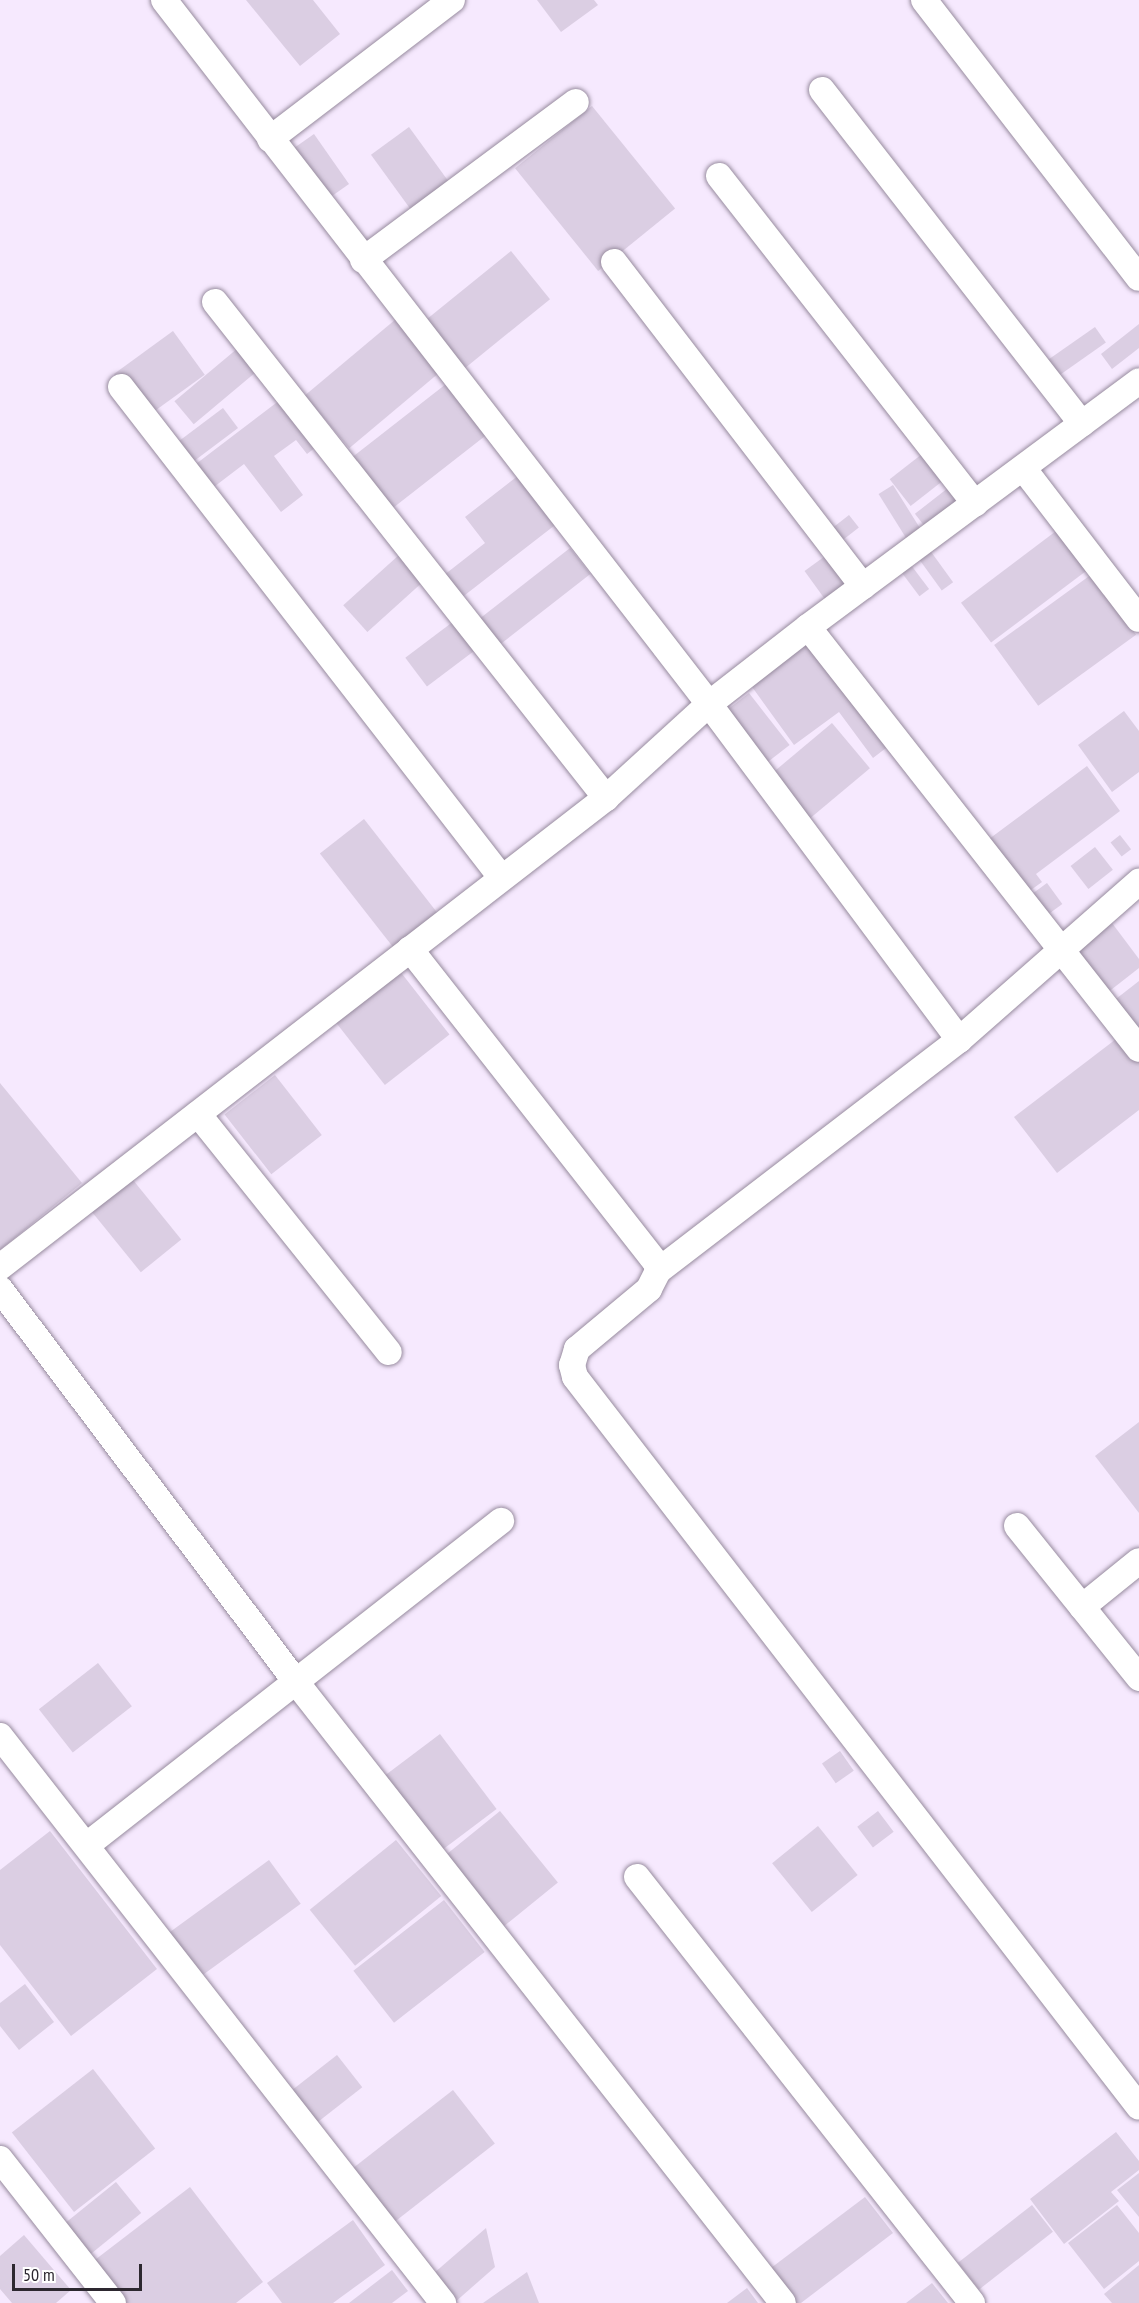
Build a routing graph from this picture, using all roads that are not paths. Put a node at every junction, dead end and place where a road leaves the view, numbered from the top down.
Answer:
1 (164, 0) edge
2 (452, 0) edge
3 (924, 0) edge
4 (822, 90) dead end
5 (576, 102) dead end
6 (270, 139) junction
7 (719, 176) dead end
8 (363, 260) junction
9 (614, 262) dead end
10 (1139, 278) edge
11 (215, 302) dead end
12 (1139, 381) edge
13 (121, 387) dead end
14 (1082, 424) junction
15 (1023, 468) junction
16 (975, 504) junction
17 (863, 586) junction
18 (1139, 619) edge
19 (808, 627) junction
20 (709, 704) junction
21 (606, 798) junction
22 (501, 877) junction
23 (1139, 882) edge
24 (410, 949) junction
25 (1063, 951) junction
26 (959, 1040) junction
27 (1139, 1049) edge
28 (198, 1114) junction
29 (0, 1267) edge
30 (658, 1271) junction
31 (0, 1289) edge
32 (389, 1352) dead end
33 (501, 1521) dead end
34 (1017, 1526) dead end
35 (1139, 1562) edge
36 (1082, 1607) junction
37 (1139, 1678) edge
38 (296, 1682) junction
39 (0, 1736) edge
40 (87, 1845) junction
41 (637, 1877) dead end
42 (1139, 2107) edge
43 (0, 2159) edge
44 (113, 2303) edge
45 (443, 2303) edge
46 (783, 2303) edge
47 (972, 2303) edge

1 - 6 lane
2 - 6 lane
3 - 10 lane
4 - 14 lane
5 - 8 lane
6 - 8 lane
7 - 16 lane
8 - 20 lane
9 - 17 lane
11 - 21 lane
12 - 14 lane
13 - 22 lane
14 - 15 lane
15 - 16 lane
15 - 18 lane
16 - 17 lane
17 - 19 lane
19 - 20 lane
19 - 25 lane
20 - 21 lane
20 - 26 lane
21 - 22 lane
22 - 24 lane
23 - 25 lane
24 - 28 lane
24 - 30 lane
25 - 26 lane
25 - 27 lane
26 - 30 lane
28 - 29 lane
28 - 32 lane
30 - 42 lane
31 - 38 lane
33 - 38 lane
34 - 36 lane
35 - 36 lane
36 - 37 lane
38 - 40 lane
38 - 46 lane
39 - 40 lane
40 - 45 lane
41 - 47 lane
43 - 44 lane

